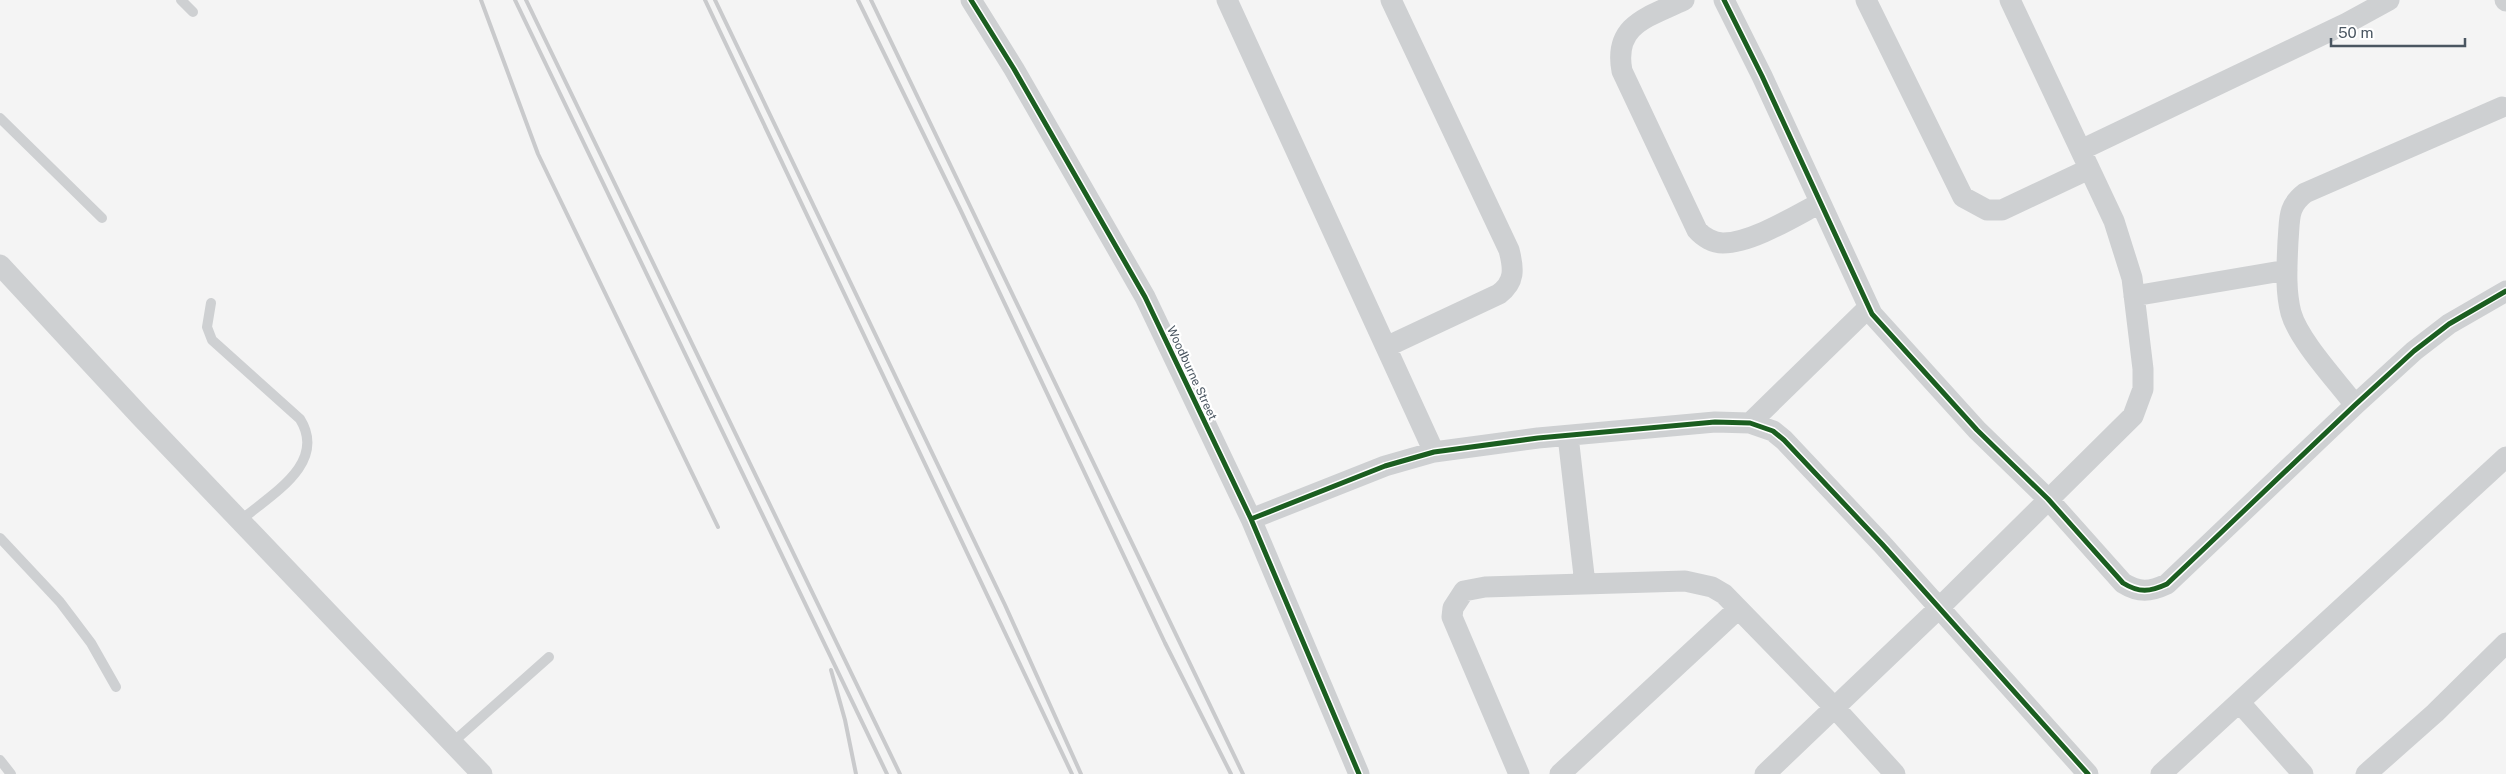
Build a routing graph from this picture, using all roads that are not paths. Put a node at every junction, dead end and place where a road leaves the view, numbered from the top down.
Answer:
1 (181, 0) edge
2 (971, 0) edge
3 (1227, 0) edge
4 (1391, 0) edge
5 (1684, 0) edge
6 (1724, 0) edge
7 (1866, 0) edge
8 (2010, 0) edge
9 (2389, 0) edge
10 (193, 12) dead end
11 (2504, 106) edge
12 (0, 118) edge
13 (2085, 159) junction
14 (1820, 203) junction
15 (102, 218) dead end
16 (0, 265) edge
17 (2287, 270) junction
18 (2506, 291) edge
19 (2134, 296) junction
20 (211, 303) dead end
21 (1868, 308) junction
22 (1386, 347) junction
23 (2355, 404) junction
24 (1750, 423) junction
25 (1568, 436) junction
26 (1434, 452) junction
27 (2506, 457) edge
28 (2048, 499) junction
29 (1251, 519) junction
30 (240, 521) junction
31 (0, 538) edge
32 (1585, 584) junction
33 (1940, 607) junction
34 (1738, 609) junction
35 (2506, 643) edge
36 (549, 657) dead end
37 (116, 687) dead end
38 (2240, 703) junction
39 (1835, 708) junction
40 (452, 743) junction
41 (0, 760) edge
42 (11, 774) edge
43 (482, 774) edge
44 (1359, 774) edge
45 (1519, 774) edge
46 (1560, 774) edge
47 (1765, 774) edge
48 (1895, 774) edge
49 (2088, 774) edge
50 (2160, 774) edge
51 (2303, 774) edge
52 (2366, 774) edge

1 - 10 lane
2 - 29 street, Woodburne Street
3 - 22 street
4 - 22 street
5 - 14 street
6 - 14 street
7 - 13 street
8 - 13 street
9 - 13 street
11 - 17 street
12 - 15 lane
13 - 19 street
14 - 21 street
16 - 30 street
17 - 19 street
17 - 23 street
18 - 23 street
19 - 28 street
20 - 30 lane
21 - 24 street
21 - 28 street
22 - 26 street
23 - 28 street
24 - 25 street
24 - 33 street
25 - 26 street
25 - 32 street
26 - 29 street
27 - 38 street
28 - 33 street
29 - 44 street, Woodburne Street
30 - 40 street
31 - 37 lane
32 - 34 street
32 - 45 street
33 - 39 street
33 - 49 street
34 - 39 street
34 - 46 street
35 - 52 street
36 - 40 lane
38 - 50 street
38 - 51 street
39 - 47 street
39 - 48 street
40 - 43 street
41 - 42 lane

